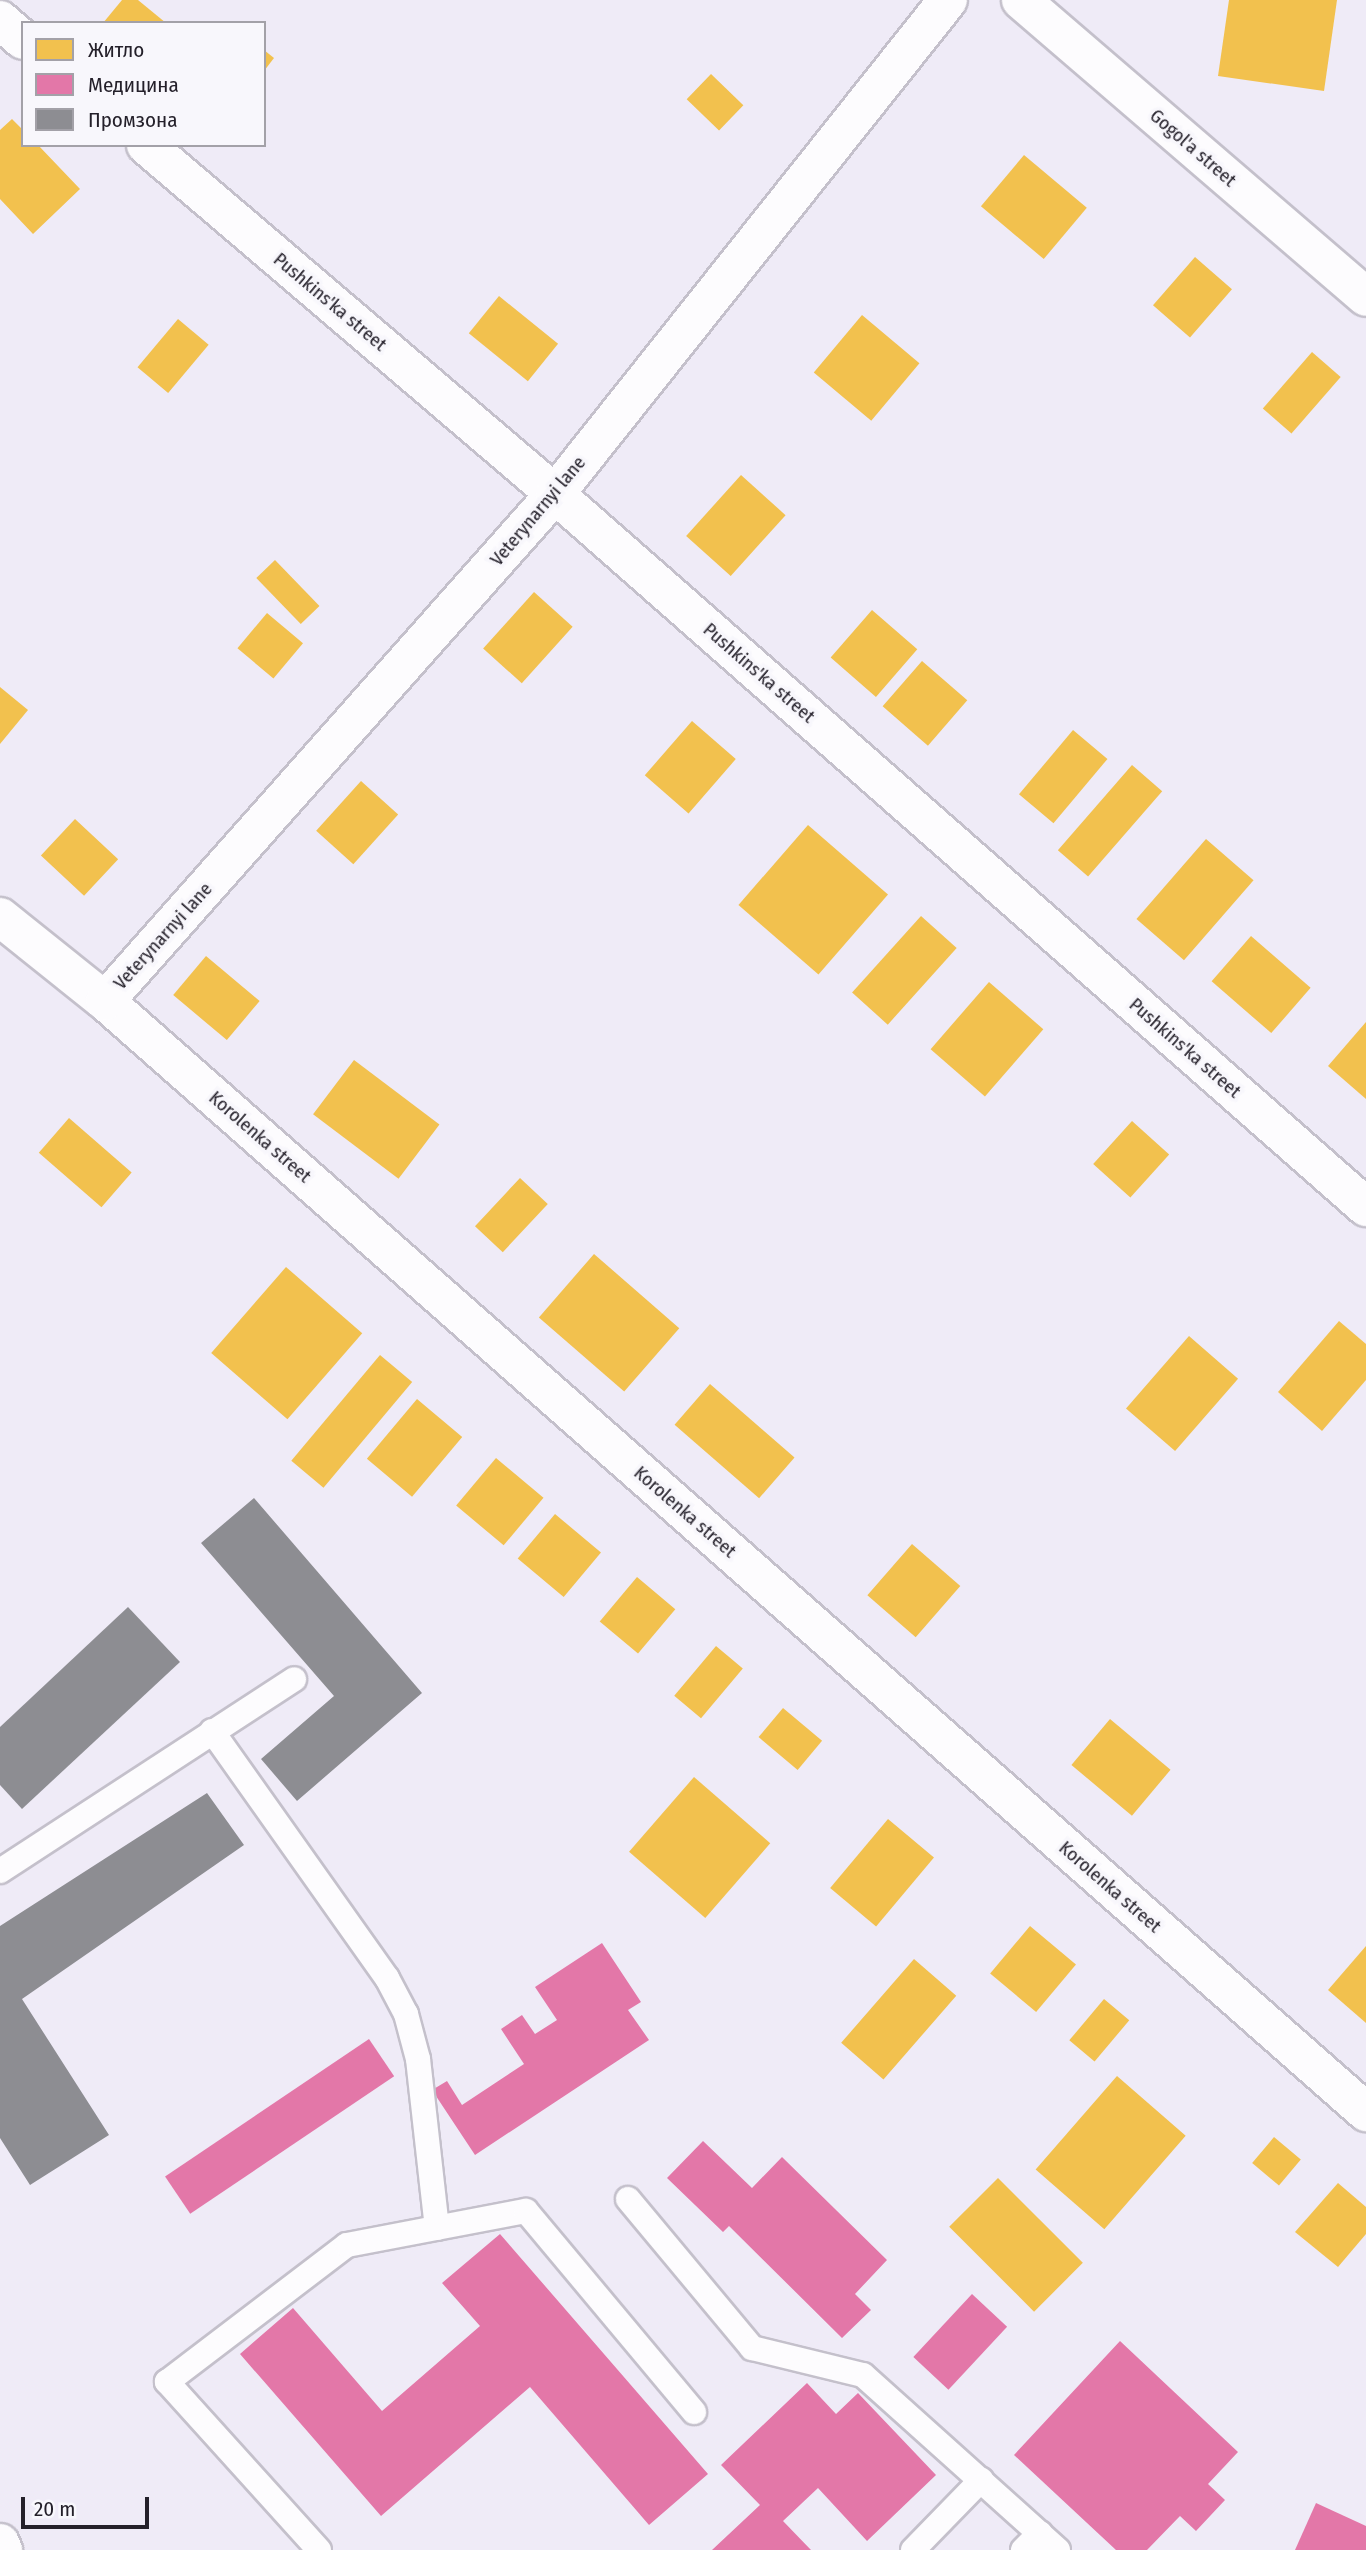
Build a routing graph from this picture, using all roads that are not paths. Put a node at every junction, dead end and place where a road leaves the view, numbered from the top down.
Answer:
1 (948, 0) edge
2 (1035, 6) edge
3 (0, 20) edge
4 (21, 38) edge
5 (148, 147) edge
6 (1366, 297) edge
7 (555, 494) junction
8 (0, 917) edge
9 (105, 1001) junction
10 (1366, 1207) edge
11 (294, 1679) dead end
12 (212, 1731) junction
13 (0, 1871) edge
14 (1366, 2112) edge
15 (628, 2199) dead end
16 (436, 2228) junction
17 (694, 2412) dead end
18 (981, 2480) junction
19 (1031, 2542) edge
20 (0, 2543) edge
21 (4, 2550) edge
22 (319, 2550) edge
23 (913, 2550) edge
24 (1058, 2550) edge

1 - 7 street, Veterynarnyi lane
2 - 6 street, Gogol'a street
3 - 4 street
5 - 7 street, Pushkins'ka street
7 - 9 street, Veterynarnyi lane
7 - 10 street, Pushkins'ka street
8 - 9 street, Korolenka street
9 - 14 street, Korolenka street
11 - 12 lane
12 - 13 lane
12 - 16 lane
15 - 18 lane
16 - 17 lane
16 - 22 lane
18 - 19 lane
18 - 23 lane
19 - 24 lane
20 - 21 street

